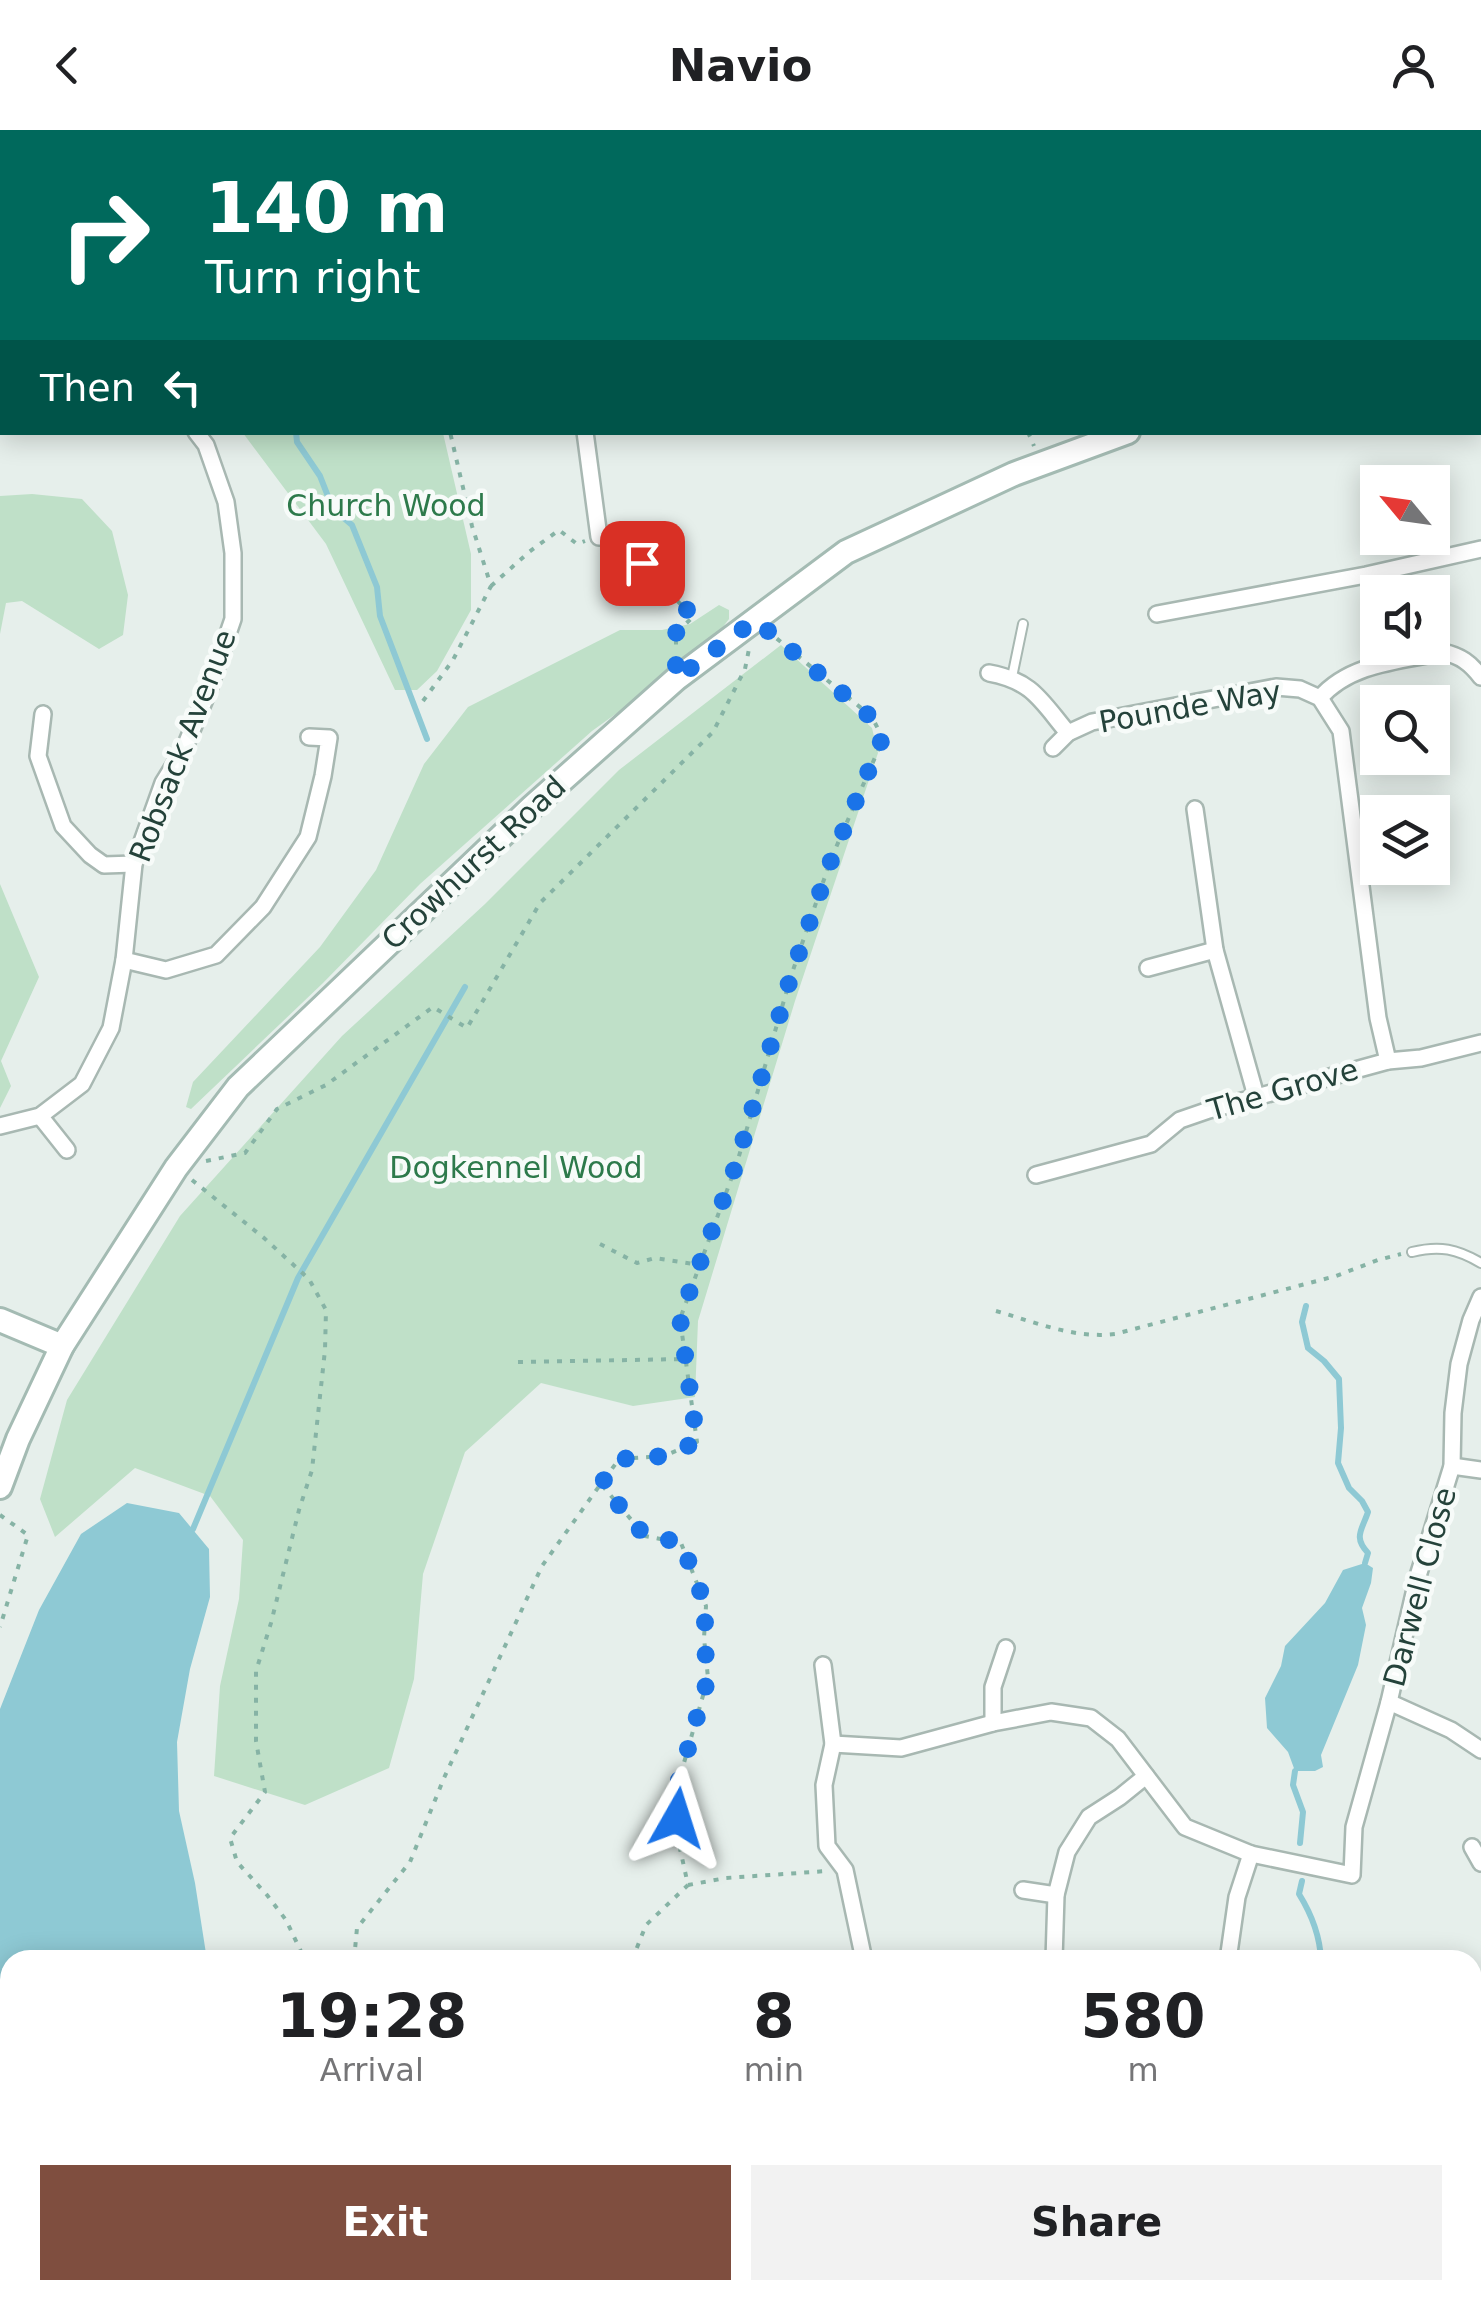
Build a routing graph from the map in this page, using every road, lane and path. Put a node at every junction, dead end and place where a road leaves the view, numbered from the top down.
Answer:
1 (198, 435) edge
2 (451, 435) edge
3 (585, 435) edge
4 (1120, 435) edge
5 (599, 536) junction
6 (1481, 549) edge
7 (490, 586) junction
8 (1158, 614) dead end
9 (755, 620) junction
10 (1023, 624) dead end
11 (989, 673) dead end
12 (1012, 677) junction
13 (1481, 677) edge
14 (676, 679) junction
15 (1320, 698) junction
16 (422, 701) dead end
17 (61, 732) dead end
18 (1068, 733) junction
19 (308, 737) dead end
20 (1053, 748) dead end
21 (1195, 809) dead end
22 (134, 864) junction
23 (1215, 950) junction
24 (124, 960) junction
25 (1148, 968) dead end
26 (1481, 1043) edge
27 (1388, 1061) junction
28 (1256, 1096) junction
29 (40, 1116) junction
30 (0, 1126) edge
31 (67, 1150) dead end
32 (176, 1168) junction
33 (1036, 1176) dead end
34 (600, 1244) dead end
35 (1412, 1252) joint
36 (1481, 1263) edge
37 (700, 1265) junction
38 (1481, 1298) edge
39 (996, 1311) dead end
40 (0, 1320) edge
41 (62, 1346) junction
42 (686, 1359) junction
43 (518, 1362) dead end
44 (1452, 1466) junction
45 (1481, 1470) edge
46 (601, 1484) junction
47 (0, 1487) edge
48 (0, 1515) edge
49 (0, 1626) edge
50 (1006, 1648) dead end
51 (824, 1665) dead end
52 (1389, 1702) junction
53 (994, 1724) junction
54 (833, 1744) junction
55 (1479, 1744) edge
56 (1146, 1776) junction
57 (1472, 1847) dead end
58 (1250, 1854) junction
59 (1481, 1863) edge
60 (845, 1870) junction
61 (688, 1885) junction
62 (1024, 1890) dead end
63 (1056, 1895) junction
64 (300, 1950) edge
65 (355, 1950) edge
66 (636, 1950) edge
67 (862, 1950) edge
68 (1054, 1950) edge
69 (1229, 1950) edge

1 - 22 street, Robsack Avenue
2 - 7 path
3 - 5 street
4 - 9 main road, Crowhurst Road
5 - 7 path
5 - 14 path
6 - 8 street
7 - 16 path
9 - 14 main road, Crowhurst Road
9 - 32 path
9 - 37 path
10 - 12 lane
11 - 12 street
12 - 18 street
13 - 15 street
14 - 32 main road, Crowhurst Road
15 - 18 street, Pounde Way
15 - 27 street, Pounde Way
17 - 22 street
18 - 20 street, Pounde Way
19 - 24 street
21 - 23 street
22 - 24 street, Robsack Avenue
23 - 25 street
23 - 28 street
24 - 29 street, Robsack Avenue
26 - 27 street, The Grove
27 - 28 street, The Grove
28 - 33 street, The Grove
29 - 30 street, Robsack Avenue
29 - 31 street
32 - 41 main road, Crowhurst Road
32 - 64 path
34 - 37 path
35 - 36 lane
35 - 39 path
37 - 42 path
38 - 44 street, Darwell Close
40 - 41 main road
41 - 47 main road, Crowhurst Road
42 - 43 path
42 - 46 path
44 - 45 street
44 - 52 street, Darwell Close
46 - 61 path
46 - 65 path
48 - 49 path
50 - 53 street
51 - 54 street
52 - 55 street
52 - 58 street, Darwell Close
53 - 54 street
53 - 56 street
54 - 60 street
56 - 58 street
56 - 63 street
57 - 59 street
58 - 69 street
60 - 61 path
60 - 67 street
61 - 66 path
62 - 63 street
63 - 68 street

